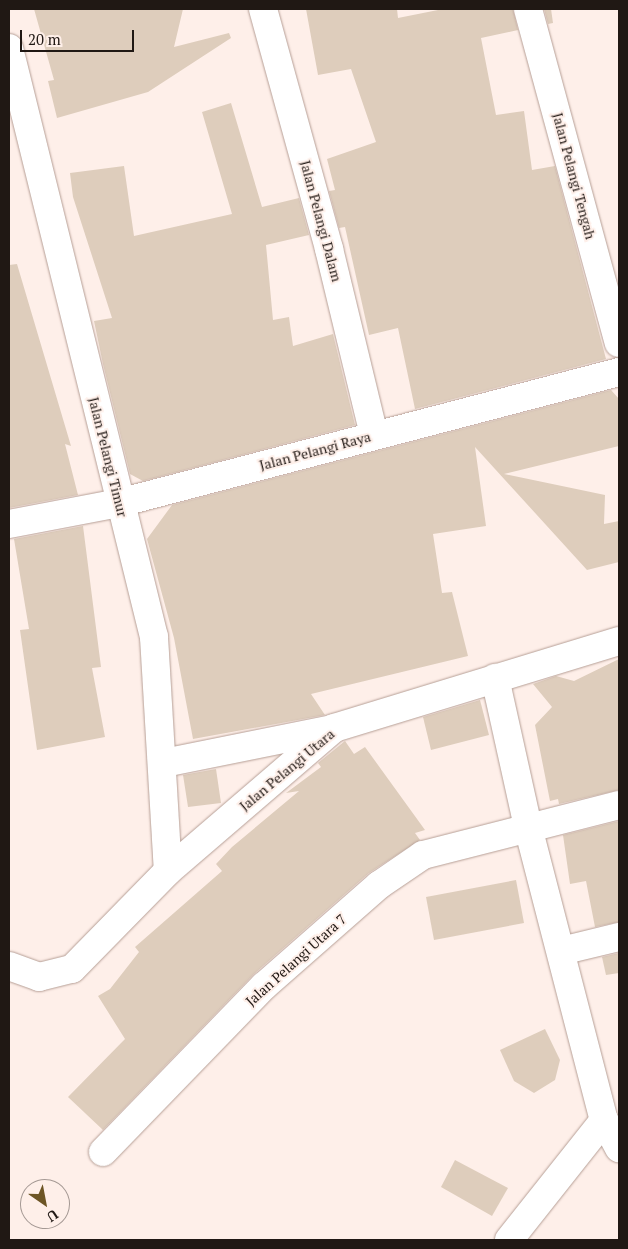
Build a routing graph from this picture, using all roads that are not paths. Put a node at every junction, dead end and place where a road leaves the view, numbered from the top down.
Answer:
1 (263, 9) edge
2 (528, 9) edge
3 (9, 48) edge
4 (619, 343) edge
5 (619, 372) edge
6 (374, 435) junction
7 (119, 503) junction
8 (9, 524) edge
9 (619, 641) edge
10 (495, 678) junction
11 (334, 728) junction
12 (164, 764) junction
13 (619, 806) edge
14 (528, 827) junction
15 (168, 871) junction
16 (619, 937) edge
17 (562, 951) junction
18 (9, 966) edge
19 (614, 1134) edge
20 (102, 1152) dead end
21 (509, 1240) edge

1 - 6 street, Jalan Pelangi Dalam
2 - 4 street, Jalan Pelangi Tengah
3 - 7 street, Jalan Pelangi Timur
5 - 6 street, Jalan Pelangi Raya
6 - 7 street, Jalan Pelangi Raya
7 - 8 street, Jalan Pelangi Raya
7 - 12 street, Jalan Pelangi Timur
9 - 10 street, Jalan Pelangi Utara
10 - 11 street, Jalan Pelangi Utara
10 - 14 street
11 - 12 street
11 - 15 street, Jalan Pelangi Utara
12 - 15 street, Jalan Pelangi Timur
13 - 14 street, Jalan Pelangi Utara 7
14 - 17 street
14 - 20 street, Jalan Pelangi Utara 7
15 - 18 street, Jalan Pelangi Utara
16 - 17 street
17 - 19 street
19 - 21 street

